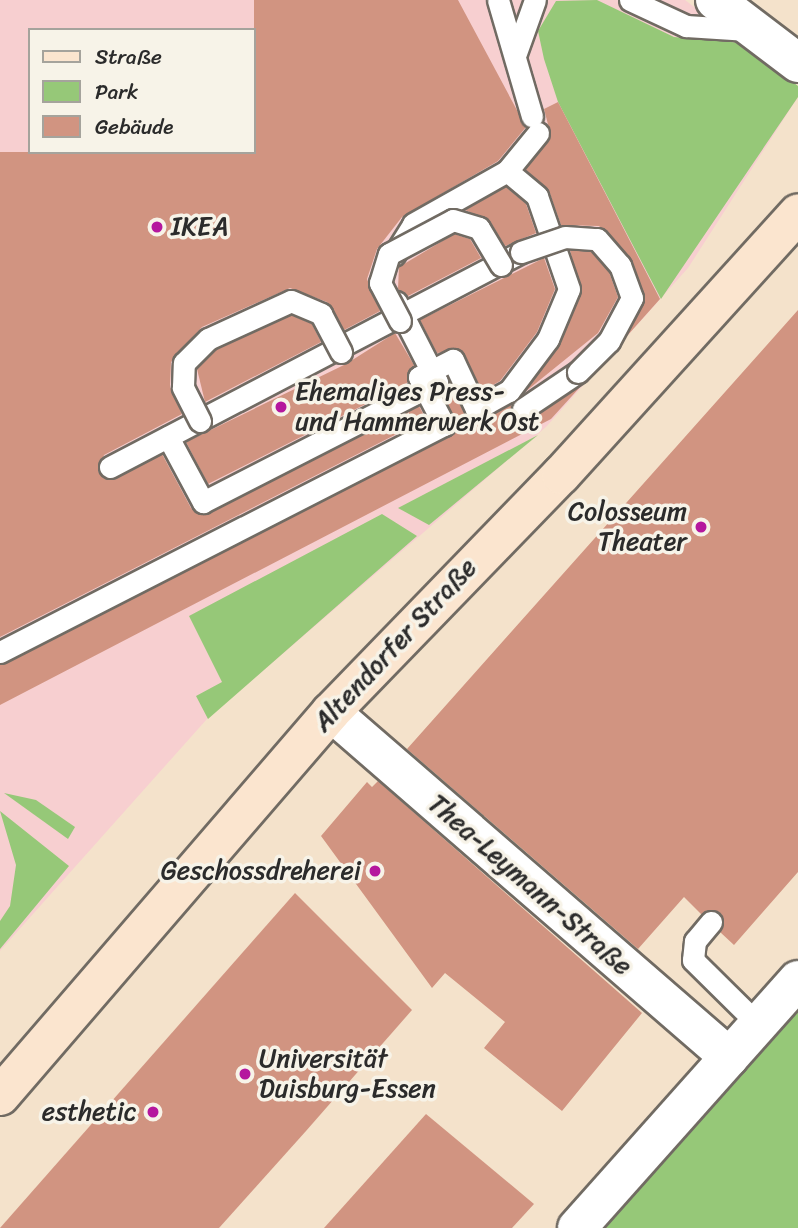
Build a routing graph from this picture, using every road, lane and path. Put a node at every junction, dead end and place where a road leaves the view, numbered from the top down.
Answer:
1 (498, 0) edge
2 (535, 0) edge
3 (630, 0) edge
4 (715, 0) edge
5 (752, 30) junction
6 (516, 53) junction
7 (798, 63) edge
8 (508, 171) junction
9 (798, 214) edge
10 (512, 259) junction
11 (401, 317) junction
12 (339, 351) junction
13 (523, 409) dead end
14 (201, 420) junction
15 (166, 440) junction
16 (112, 468) dead end
17 (2, 660) edge
18 (331, 712) junction
19 (711, 922) dead end
20 (798, 980) edge
21 (758, 1024) junction
22 (729, 1057) junction
23 (2, 1091) edge
24 (577, 1228) edge

1 - 6 lane
2 - 6 lane
3 - 5 lane
4 - 5 street
5 - 7 street
6 - 8 lane
8 - 11 lane, bridge
8 - 17 lane
9 - 18 main road, Altendorfer Straße
10 - 11 lane
10 - 11 lane, bridge
10 - 13 lane, bridge
11 - 12 lane
11 - 14 lane
11 - 15 lane
12 - 14 lane
12 - 14 lane, bridge
12 - 15 lane
14 - 15 lane
15 - 16 lane
18 - 22 street, Thea-Leymann-Straße
18 - 23 main road, Altendorfer Straße
19 - 21 lane
20 - 21 street
21 - 22 street
22 - 24 street

